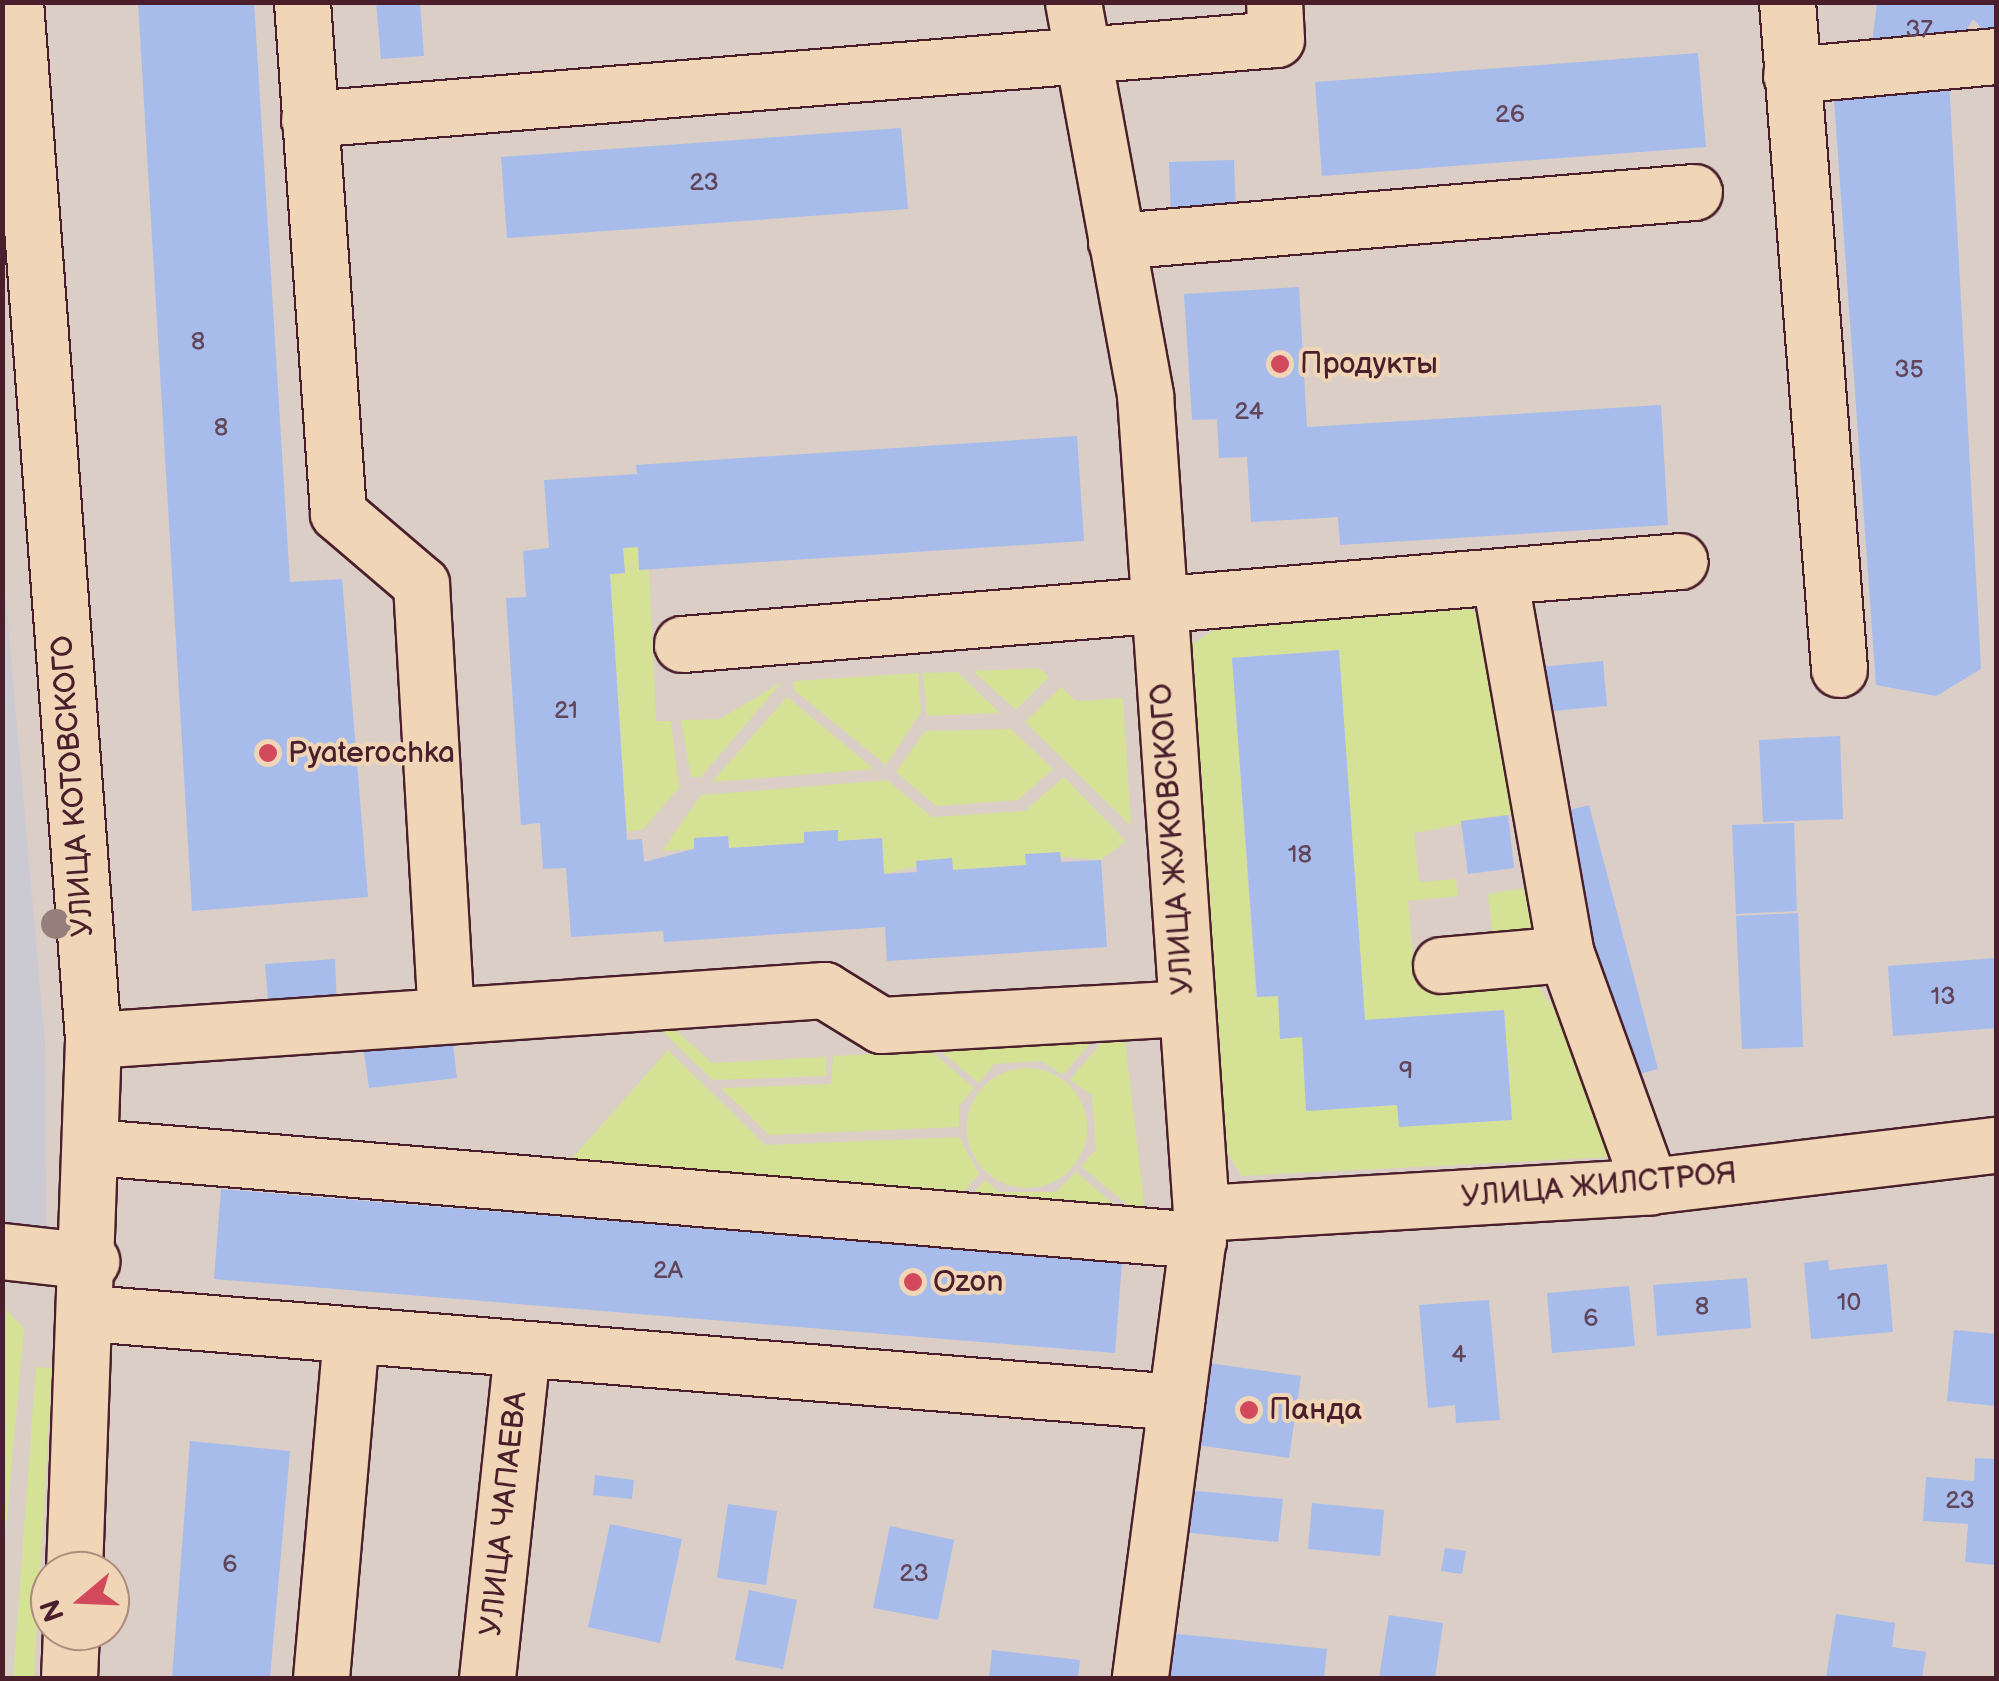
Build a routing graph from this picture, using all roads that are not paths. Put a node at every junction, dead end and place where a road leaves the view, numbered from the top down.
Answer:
1 (15, 2) edge
2 (302, 2) edge
3 (1274, 2) edge
4 (1787, 2) edge
5 (1077, 29) edge
6 (1996, 56) edge
7 (1791, 75) junction
8 (309, 119) junction
9 (1694, 192) dead end
10 (1116, 242) junction
11 (1680, 562) dead end
12 (1500, 582) junction
13 (1159, 609) junction
14 (682, 644) dead end
15 (1839, 669) dead end
16 (1566, 954) junction
17 (1441, 965) dead end
18 (1184, 1008) junction
19 (446, 1013) junction
20 (93, 1040) junction
21 (1996, 1145) edge
22 (94, 1146) junction
23 (1650, 1186) junction
24 (1200, 1227) junction
25 (2, 1251) edge
26 (90, 1287) junction
27 (351, 1336) junction
28 (522, 1350) junction
29 (1176, 1402) junction
30 (75, 1551) edge
31 (70, 1651) edge
32 (69, 1678) edge
33 (321, 1678) edge
34 (487, 1678) edge
35 (1140, 1678) edge

1 - 20 street, УЛИЦА КОТОВСКОГО
2 - 8 street
3 - 5 street
4 - 7 street
5 - 8 street
5 - 10 street, УЛИЦА ЖУКОВСКОГО
6 - 7 street
7 - 15 street
8 - 19 street
9 - 10 street
10 - 13 street, УЛИЦА ЖУКОВСКОГО
11 - 12 street
12 - 13 street
12 - 16 street
13 - 14 street
13 - 18 street, УЛИЦА ЖУКОВСКОГО
16 - 17 street
16 - 23 street
18 - 19 street
18 - 24 street, УЛИЦА ЖУКОВСКОГО
19 - 20 street
20 - 22 street, УЛИЦА КОТОВСКОГО
21 - 23 street, УЛИЦА ЖИЛСТРОЯ
22 - 24 street, УЛИЦА ЖИЛСТРОЯ
22 - 26 street, УЛИЦА КОТОВСКОГО
23 - 24 street, УЛИЦА ЖИЛСТРОЯ
24 - 29 street, УЛИЦА ЖУКОВСКОГО
25 - 26 street
26 - 27 street
26 - 30 street, УЛИЦА КОТОВСКОГО
27 - 28 street
27 - 33 street
28 - 29 street
28 - 34 street, УЛИЦА ЧАПАЕВА
29 - 35 street, УЛИЦА ЖУКОВСКОГО
31 - 32 street

